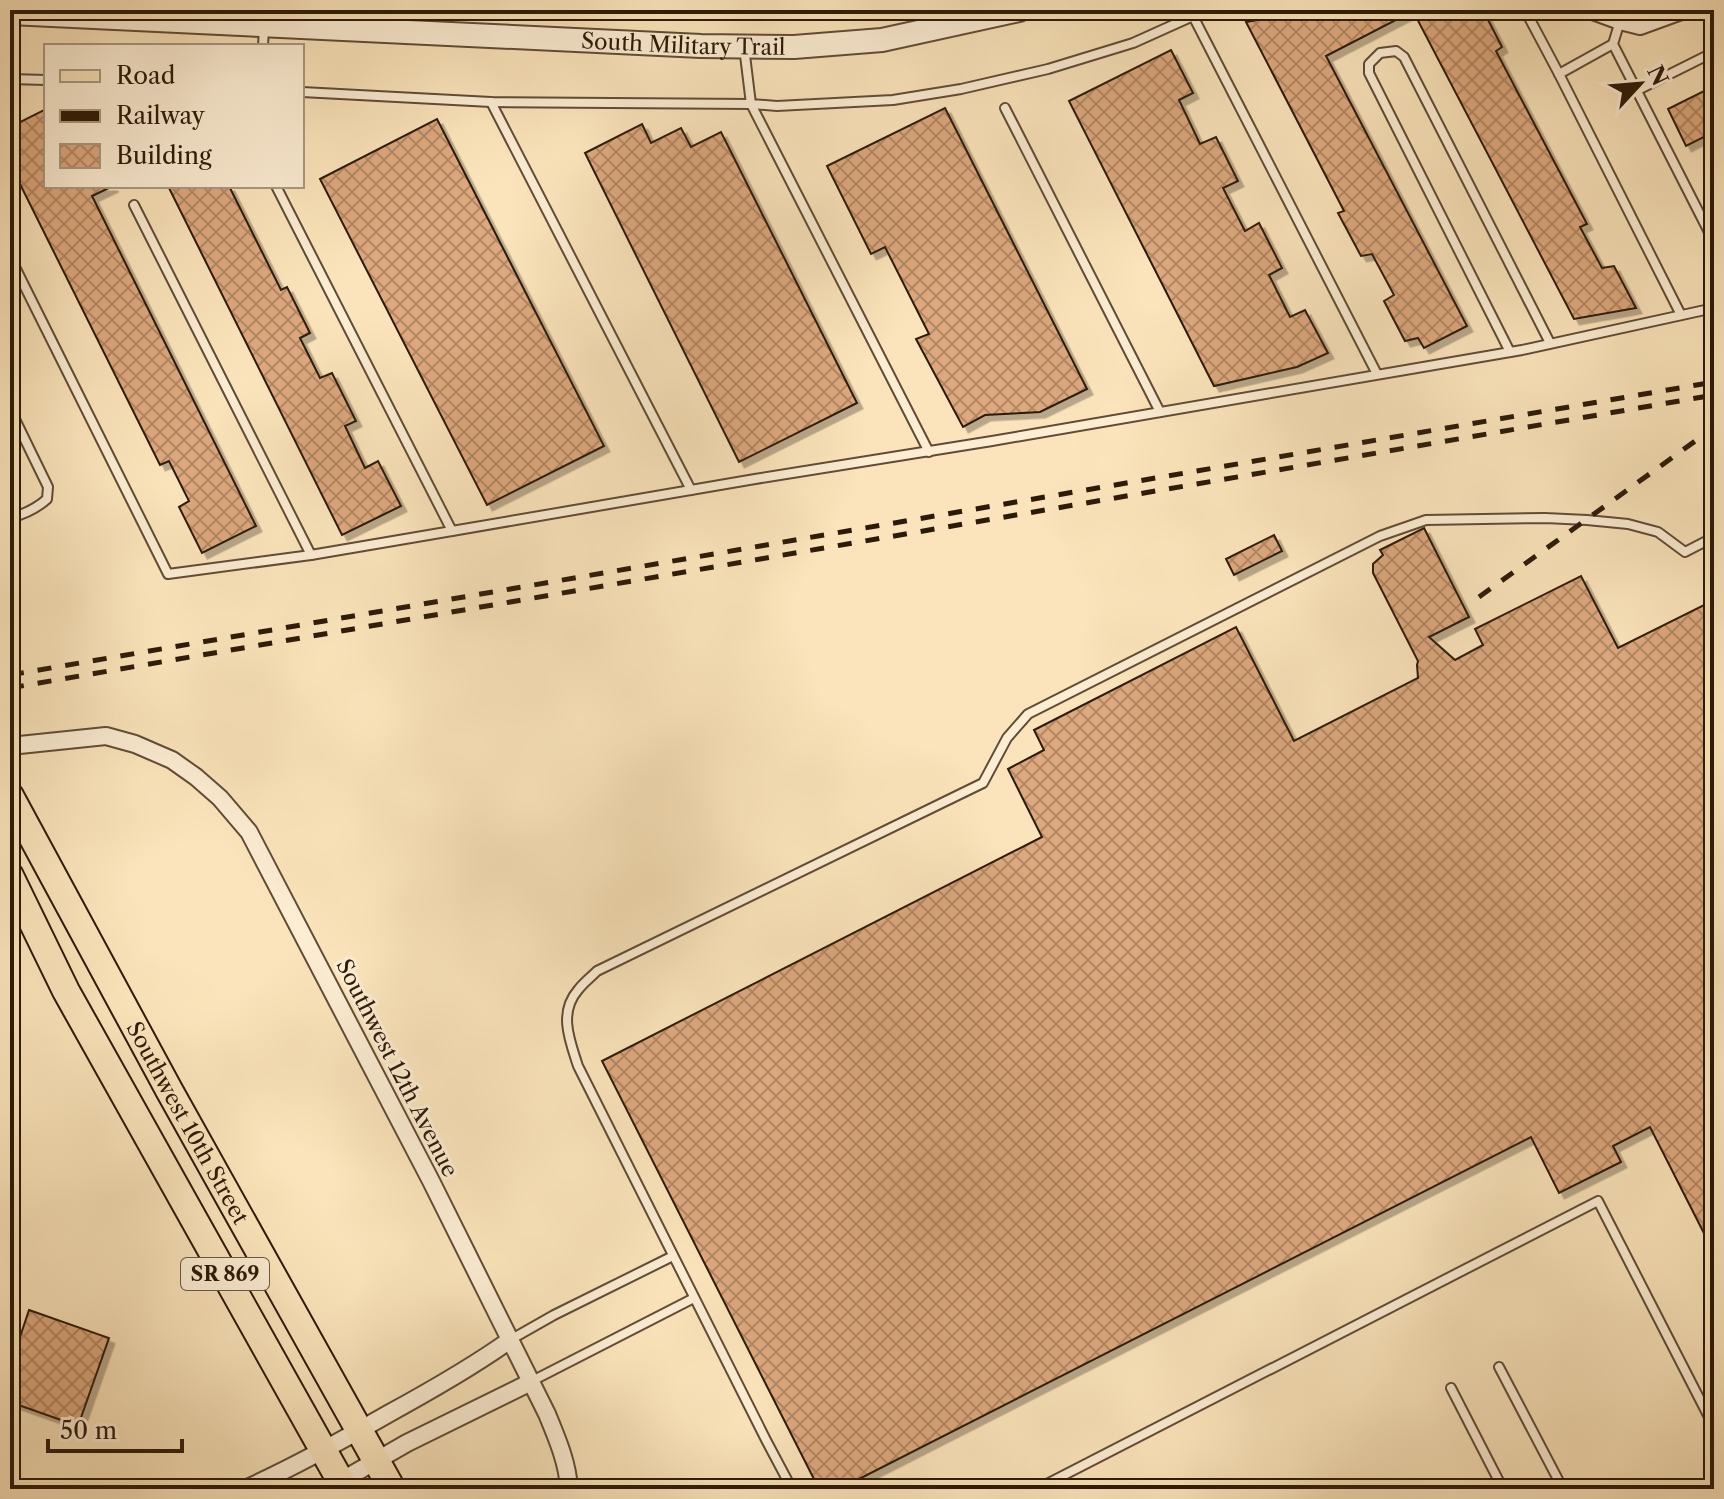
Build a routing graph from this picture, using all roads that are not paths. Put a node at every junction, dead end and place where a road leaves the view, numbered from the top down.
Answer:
1 (1019, 10) edge
2 (1203, 10) edge
3 (1525, 10) edge
4 (1590, 10) edge
5 (1677, 11) edge
6 (10, 13) edge
7 (1191, 13) edge
8 (1617, 16) edge
9 (234, 17) edge
10 (263, 36) edge
11 (1613, 44) junction
12 (744, 47) junction
13 (1714, 52) edge
14 (1559, 74) junction
15 (10, 79) edge
16 (44, 80) edge
17 (1636, 91) junction
18 (304, 92) edge
19 (491, 102) junction
20 (751, 104) junction
21 (1005, 108) dead end
22 (277, 188) edge
23 (134, 205) dead end
24 (1714, 242) edge
25 (10, 257) edge
26 (1714, 308) edge
27 (1681, 315) junction
28 (1550, 343) junction
29 (1510, 352) junction
30 (1377, 374) junction
31 (10, 409) edge
32 (1160, 412) junction
33 (929, 452) junction
34 (691, 490) junction
35 (10, 518) edge
36 (452, 531) junction
37 (1714, 537) edge
38 (311, 555) junction
39 (10, 746) edge
40 (15, 806) edge
41 (10, 876) edge
42 (673, 1256) junction
43 (694, 1298) junction
44 (510, 1340) junction
45 (1499, 1367) dead end
46 (531, 1382) junction
47 (1451, 1388) dead end
48 (1714, 1427) edge
49 (359, 1430) junction
50 (324, 1450) junction
51 (376, 1460) junction
52 (338, 1486) edge
53 (245, 1489) edge
54 (392, 1489) edge
55 (569, 1489) edge
56 (792, 1489) edge
57 (1037, 1489) edge
58 (1503, 1489) edge
59 (1563, 1489) edge

1 - 12 street, South Military Trail
2 - 7 lane
3 - 14 lane
4 - 8 street
5 - 8 street
6 - 9 street, South Military Trail
7 - 20 lane
7 - 30 lane
8 - 11 lane
9 - 10 street, South Military Trail
10 - 12 street, South Military Trail
11 - 14 lane
11 - 17 lane
12 - 20 lane
13 - 17 lane
14 - 27 lane
15 - 16 lane
17 - 24 lane
18 - 19 lane
19 - 20 lane
19 - 34 lane
20 - 33 lane
21 - 32 lane
22 - 36 lane
23 - 38 lane
25 - 38 lane
26 - 27 lane
27 - 28 lane
28 - 29 lane
28 - 29 lane
29 - 30 lane
30 - 32 lane
31 - 35 lane
32 - 33 lane
33 - 34 lane
34 - 36 lane
36 - 38 lane
37 - 42 lane
39 - 44 street, Southwest 12th Avenue
40 - 49 main road, Southwest 10th Street / SR 869
41 - 50 main road, Southwest 10th Street / SR 869
42 - 43 lane
42 - 44 lane
43 - 46 lane
43 - 56 lane
44 - 46 street, Southwest 12th Avenue
44 - 49 street
45 - 59 lane
46 - 51 street
46 - 55 street, Southwest 12th Avenue
47 - 58 lane
48 - 57 lane
49 - 50 street
49 - 51 main road, Southwest 10th Street / SR 869
50 - 52 main road, Southwest 10th Street / SR 869
50 - 53 street
51 - 52 street
51 - 54 main road, Southwest 10th Street / SR 869

